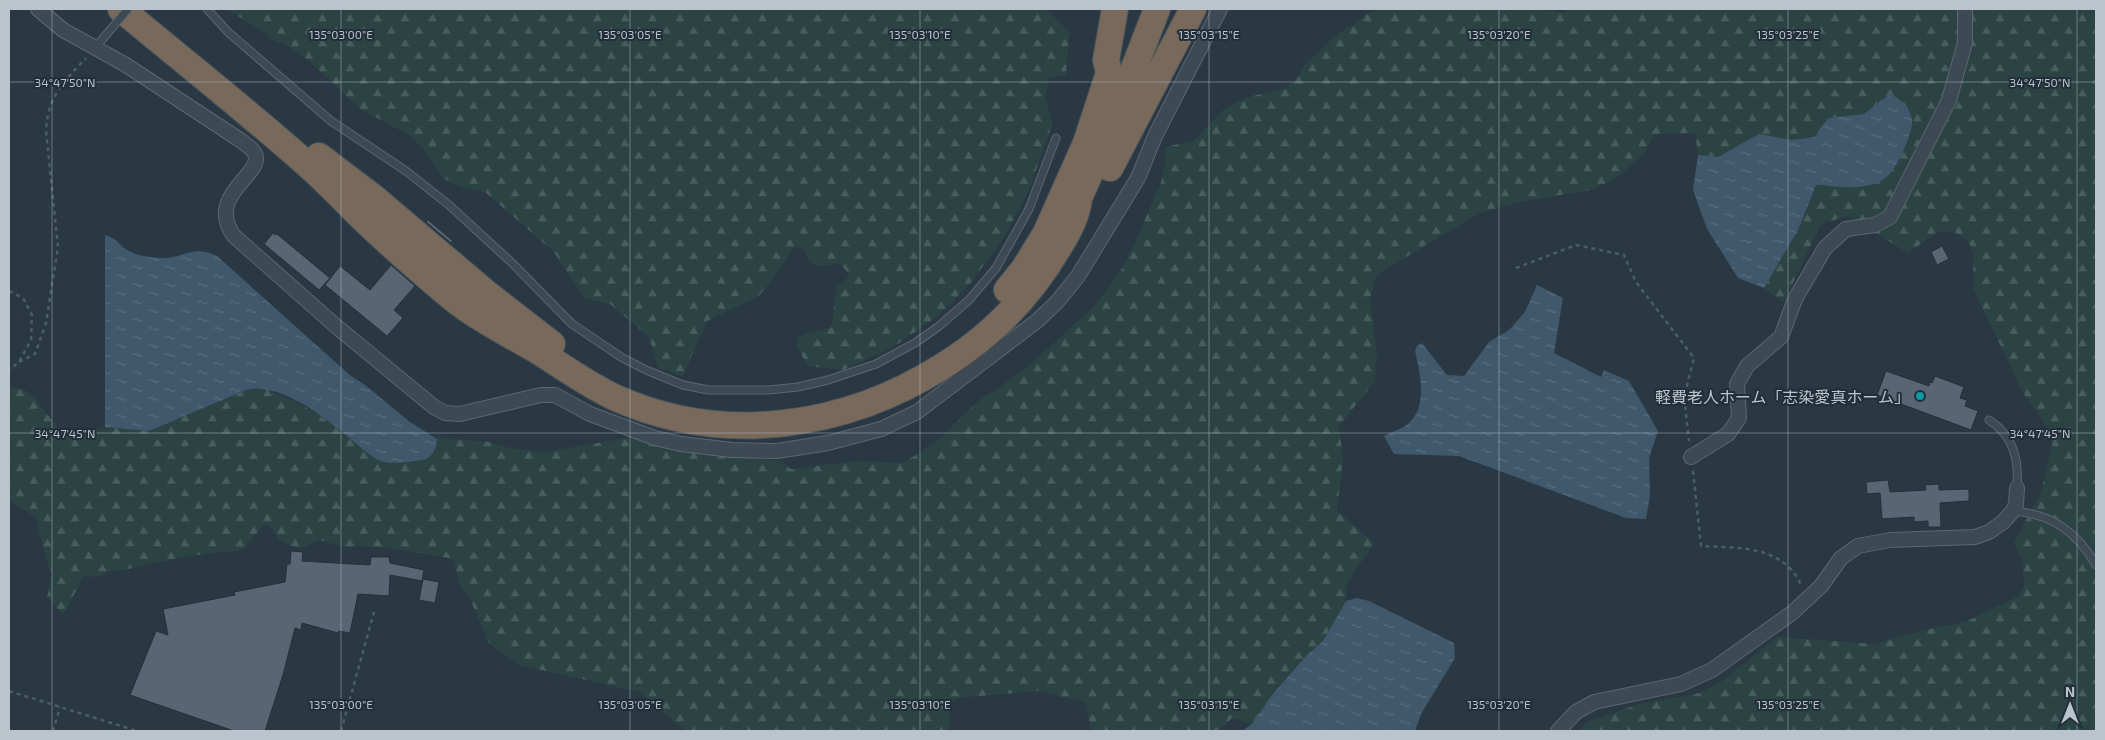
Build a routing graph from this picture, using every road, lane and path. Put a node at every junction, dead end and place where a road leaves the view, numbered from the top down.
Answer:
1 (38, 9) edge
2 (121, 9) edge
3 (128, 9) edge
4 (142, 9) edge
5 (207, 9) edge
6 (1115, 9) edge
7 (1142, 9) edge
8 (1157, 9) edge
9 (1193, 9) edge
10 (1220, 9) edge
11 (1966, 9) edge
12 (97, 45) junction
13 (1109, 73) junction
14 (1056, 138) dead end
15 (1078, 213) junction
16 (1516, 268) dead end
17 (9, 291) edge
18 (19, 362) junction
19 (9, 370) edge
20 (1989, 420) dead end
21 (1691, 458) junction
22 (2017, 488) joint
23 (2013, 510) junction
24 (2096, 565) edge
25 (1806, 600) junction
26 (374, 612) dead end
27 (9, 691) edge
28 (60, 707) junction
29 (53, 731) edge
30 (137, 731) edge
31 (341, 731) edge
32 (1558, 731) edge

1 - 12 street
2 - 15 highway
3 - 12 lane, bridge
4 - 13 highway
5 - 14 lane
6 - 13 highway
7 - 13 highway
8 - 15 highway
9 - 15 highway
10 - 12 street
11 - 21 street
12 - 18 path
16 - 21 path
17 - 18 path
18 - 19 path
20 - 22 lane
21 - 25 path
22 - 23 street
23 - 24 lane
23 - 25 street
25 - 32 street
26 - 31 path
27 - 28 path
28 - 29 path
28 - 30 path

